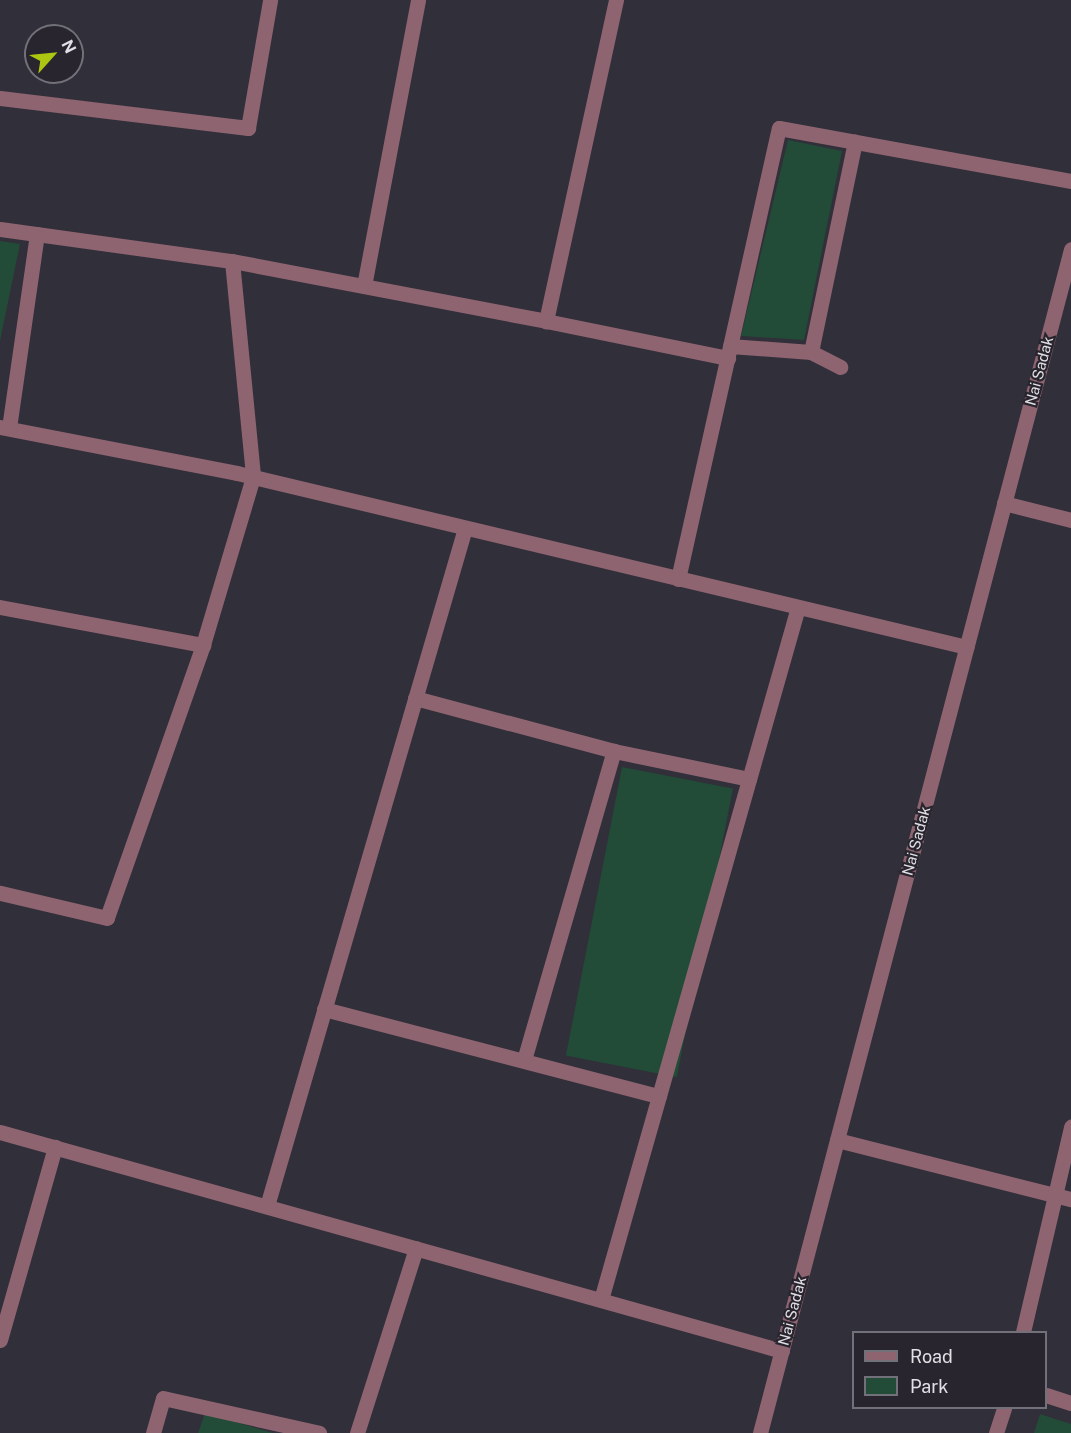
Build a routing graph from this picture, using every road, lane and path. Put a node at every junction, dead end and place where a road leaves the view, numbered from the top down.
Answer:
1 (270, 0) edge
2 (616, 0) edge
3 (414, 1) edge
4 (0, 98) edge
5 (855, 142) junction
6 (1071, 181) edge
7 (0, 229) edge
8 (37, 234) junction
9 (1071, 249) edge
10 (232, 261) junction
11 (364, 286) junction
12 (546, 321) junction
13 (729, 352) junction
14 (811, 352) junction
15 (840, 367) dead end
16 (4, 428) edge
17 (253, 477) junction
18 (1004, 503) junction
19 (1071, 520) edge
20 (465, 528) junction
21 (678, 579) junction
22 (0, 607) edge
23 (798, 607) junction
24 (204, 645) junction
25 (966, 647) junction
26 (415, 698) junction
27 (614, 751) junction
28 (749, 779) junction
29 (0, 893) edge
30 (324, 1009) junction
31 (524, 1060) junction
32 (659, 1096) junction
33 (1071, 1127) edge
34 (0, 1132) edge
35 (837, 1140) junction
36 (54, 1147) junction
37 (1054, 1195) junction
38 (1071, 1199) edge
39 (267, 1206) junction
40 (416, 1248) junction
41 (601, 1300) junction
42 (1023, 1331) edge
43 (0, 1340) edge
44 (782, 1351) junction
45 (1047, 1395) edge
46 (1071, 1403) edge
47 (1003, 1409) edge
48 (153, 1433) edge
49 (320, 1433) edge
50 (357, 1433) edge
51 (760, 1433) edge
52 (996, 1433) edge

1 - 4 street
2 - 12 street
3 - 11 street
5 - 6 street
5 - 13 street
5 - 14 street
7 - 8 street
8 - 10 street
8 - 16 street
9 - 18 street, Nai Sadak
10 - 11 street
10 - 17 street
11 - 12 street
12 - 13 street
13 - 14 street
13 - 21 street
14 - 15 street
16 - 17 street
17 - 20 street
17 - 24 street
18 - 19 street
18 - 25 street, Nai Sadak
20 - 21 street
20 - 26 street
21 - 23 street
22 - 24 street
23 - 25 street
23 - 28 street
24 - 29 street
25 - 35 street, Nai Sadak
26 - 27 street
26 - 30 street
27 - 28 street
27 - 31 street
28 - 32 street
30 - 31 street
30 - 39 street
31 - 32 street
32 - 41 street
33 - 37 street
34 - 36 street
35 - 37 street
35 - 44 street, Nai Sadak
36 - 39 street
36 - 43 street
37 - 38 street
37 - 42 street
39 - 40 street
40 - 41 street
40 - 50 street
41 - 44 street
44 - 51 street, Nai Sadak
45 - 46 street
47 - 52 street
48 - 49 street

